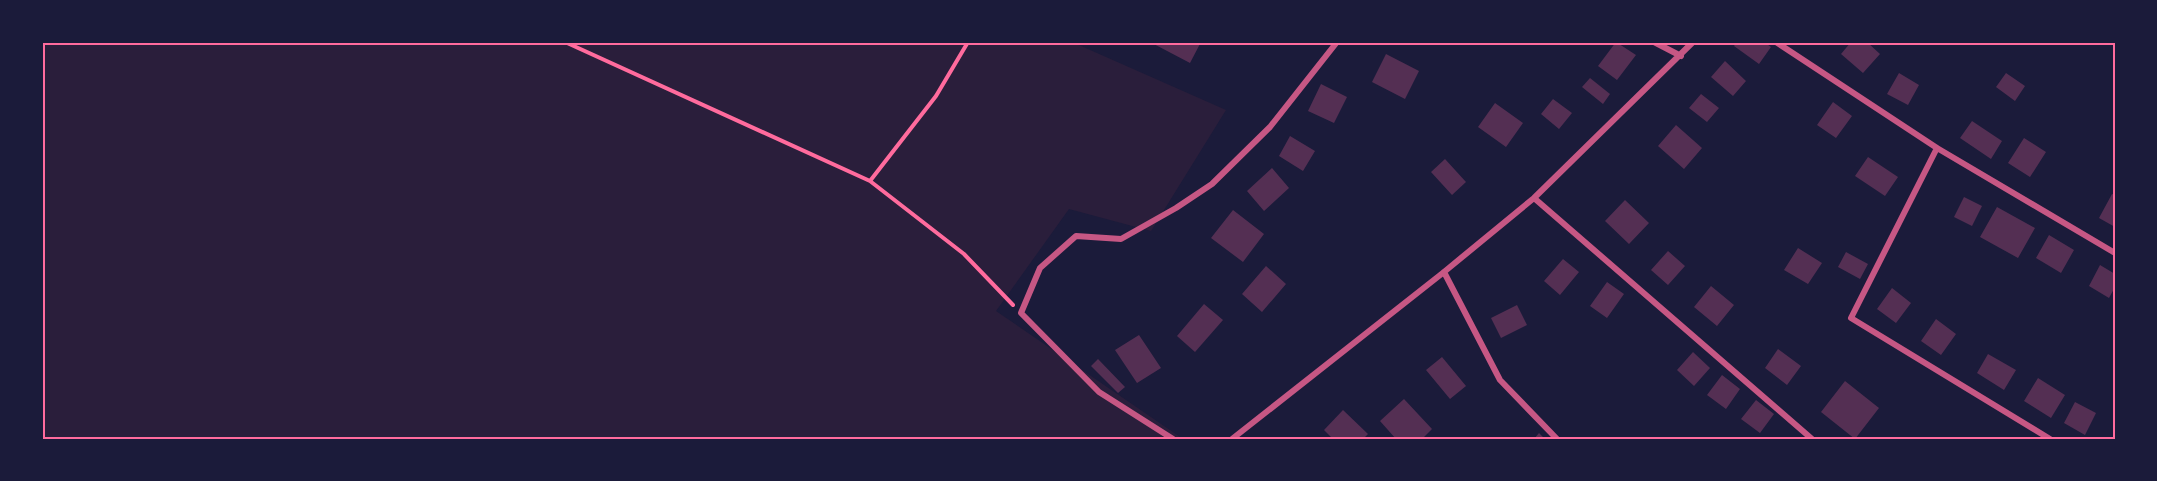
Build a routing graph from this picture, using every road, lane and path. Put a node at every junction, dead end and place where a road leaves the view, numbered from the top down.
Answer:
1 (565, 42) edge
2 (968, 42) edge
3 (1337, 42) edge
4 (1654, 42) edge
5 (1693, 42) edge
6 (1776, 42) edge
7 (1681, 56) junction
8 (1937, 148) junction
9 (870, 182) junction
10 (1534, 198) junction
11 (2115, 253) edge
12 (1444, 272) junction
13 (1021, 313) junction
14 (1241, 437) edge
15 (1173, 439) edge
16 (1232, 439) edge
17 (1557, 439) edge
18 (1812, 439) edge
19 (2050, 439) edge

1 - 9 path
2 - 9 path
3 - 13 street
4 - 7 street
5 - 7 street
6 - 8 street
7 - 10 street
8 - 11 street
8 - 19 street
9 - 13 path
10 - 12 street
10 - 18 street
12 - 14 street
12 - 17 street
13 - 15 street
14 - 16 street

